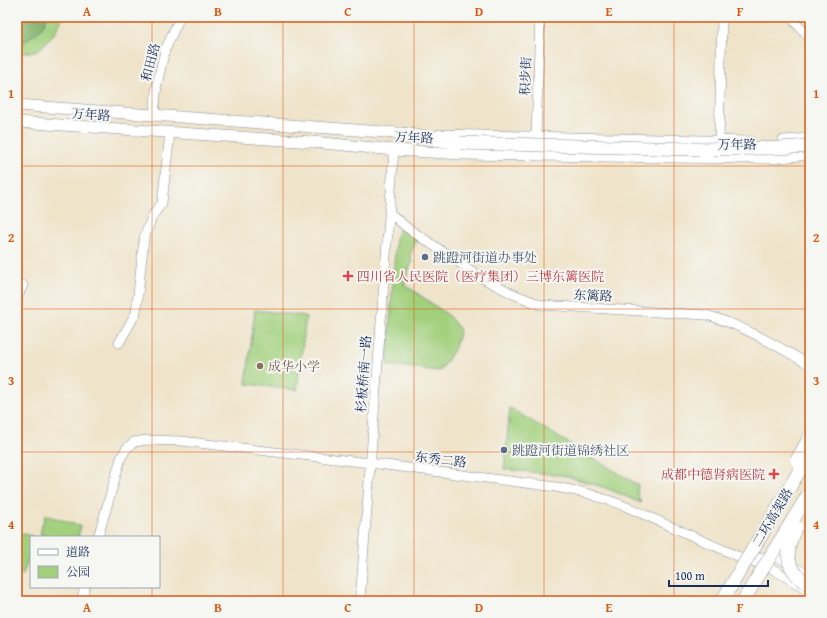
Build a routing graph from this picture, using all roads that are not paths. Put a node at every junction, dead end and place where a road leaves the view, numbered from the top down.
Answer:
1 (180, 17) edge
2 (540, 17) edge
3 (722, 17) edge
4 (790, 17) edge
5 (810, 38) edge
6 (17, 105) edge
7 (154, 115) junction
8 (17, 122) edge
9 (170, 133) junction
10 (401, 134) junction
11 (536, 137) junction
12 (810, 139) edge
13 (676, 141) junction
14 (719, 142) junction
15 (810, 146) edge
16 (394, 150) junction
17 (810, 154) edge
18 (676, 158) junction
19 (389, 212) junction
20 (23, 285) dead end
21 (17, 299) edge
22 (119, 344) dead end
23 (810, 365) edge
24 (810, 438) edge
25 (810, 448) edge
26 (810, 453) edge
27 (370, 463) junction
28 (810, 492) edge
29 (810, 496) edge
30 (810, 500) edge
31 (98, 536) edge
32 (775, 556) junction
33 (742, 563) junction
34 (769, 567) junction
35 (810, 576) edge
36 (810, 585) edge
37 (85, 588) edge
38 (810, 591) edge
39 (81, 601) edge
40 (360, 601) edge
41 (717, 601) edge
42 (722, 601) edge
43 (743, 601) edge
44 (748, 601) edge

1 - 7 street, 和田路
2 - 11 street, 积步街
3 - 14 street
4 - 5 street
6 - 7 main road, 万年路
7 - 10 main road, 万年路
8 - 9 main road, 万年路
9 - 16 main road, 万年路
9 - 22 street
10 - 11 main road, 万年路
10 - 15 highway, bridge
11 - 13 main road, 万年路
12 - 14 main road, 万年路
13 - 14 main road, 万年路
13 - 18 main road
16 - 18 main road, 万年路
16 - 19 street, 杉板桥南一路
17 - 18 main road, 万年路
19 - 23 street, 东篱路
19 - 27 street, 杉板桥南一路
20 - 21 street
24 - 33 highway, bridge
25 - 33 main road
26 - 33 highway, 二环高架路, bridge
27 - 31 street, 东秀二路
27 - 33 street, 东秀二路
27 - 40 street, 杉板桥南一路
28 - 43 highway, 二环高架路, bridge
29 - 32 main road
30 - 36 highway, bridge
32 - 33 street
32 - 34 main road
32 - 35 street
33 - 34 street, 东秀二路
33 - 41 main road
33 - 42 highway, 二环高架路, bridge
34 - 38 street, 东秀二路
34 - 44 main road
37 - 39 street

